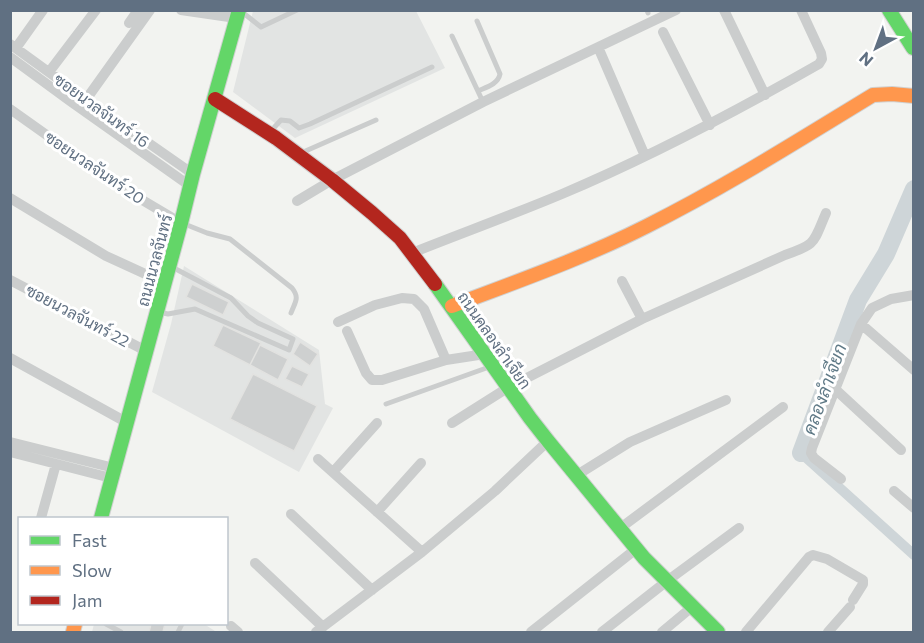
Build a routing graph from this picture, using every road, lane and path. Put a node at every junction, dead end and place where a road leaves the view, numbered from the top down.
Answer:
1 (44, 10) edge
2 (96, 10) edge
3 (138, 10) edge
4 (150, 10) edge
5 (181, 10) edge
6 (297, 10) edge
7 (676, 10) edge
8 (724, 10) edge
9 (801, 10) edge
10 (889, 10) edge
11 (899, 10) edge
12 (239, 13) edge
13 (477, 21) dead end
14 (129, 23) dead end
15 (663, 32) dead end
16 (452, 36) dead end
17 (598, 47) junction
18 (913, 49) edge
19 (12, 50) edge
20 (432, 67) dead end
21 (49, 72) junction
22 (90, 94) dead end
23 (765, 95) junction
24 (480, 96) junction
25 (914, 96) edge
26 (215, 99) junction
27 (10, 109) edge
28 (376, 120) dead end
29 (710, 125) junction
30 (269, 133) junction
31 (298, 154) junction
32 (645, 156) junction
33 (192, 180) junction
34 (332, 180) junction
35 (10, 198) edge
36 (297, 201) dead end
37 (826, 213) dead end
38 (181, 223) junction
39 (412, 253) junction
40 (170, 265) junction
41 (10, 280) edge
42 (622, 281) dead end
43 (165, 283) junction
44 (914, 295) edge
45 (452, 306) junction
46 (156, 311) junction
47 (291, 313) dead end
48 (642, 319) junction
49 (338, 322) dead end
50 (861, 324) junction
51 (347, 331) dead end
52 (146, 351) junction
53 (10, 358) edge
54 (489, 359) junction
55 (446, 360) junction
56 (914, 370) edge
57 (509, 387) junction
58 (836, 389) junction
59 (726, 399) dead end
60 (386, 404) dead end
61 (783, 407) dead end
62 (126, 422) junction
63 (377, 423) dead end
64 (452, 423) dead end
65 (548, 441) junction
66 (10, 442) edge
67 (901, 450) dead end
68 (10, 452) edge
69 (318, 459) dead end
70 (421, 463) dead end
71 (56, 464) junction
72 (333, 472) junction
73 (113, 473) junction
74 (577, 475) junction
75 (841, 479) dead end
76 (894, 491) dead end
77 (914, 508) edge
78 (377, 512) junction
79 (291, 514) dead end
80 (43, 517) edge
81 (103, 517) edge
82 (739, 528) dead end
83 (619, 529) junction
84 (636, 549) junction
85 (422, 552) junction
86 (255, 563) dead end
87 (667, 581) junction
88 (372, 590) junction
89 (692, 606) junction
90 (320, 630) edge
91 (531, 633) edge
92 (602, 633) edge
93 (662, 633) edge
94 (718, 633) edge
95 (746, 633) edge
96 (828, 633) edge

1 - 19 street
2 - 21 street
3 - 14 street
4 - 22 street
5 - 12 street
6 - 12 lane
7 - 17 street
8 - 23 street
9 - 23 street
10 - 18 street
11 - 18 street
12 - 26 street, ถนนนวลจันทร์
13 - 24 lane
15 - 29 street
16 - 24 lane
17 - 24 street
17 - 32 street
19 - 21 street, ซอยนวลจันทร์ 16
19 - 33 street
20 - 30 lane
21 - 33 street, ซอยนวลจันทร์ 16
23 - 29 street
24 - 34 street
25 - 45 street
26 - 30 street, ถนนคลองลำเจียก
26 - 33 street, ถนนนวลจันทร์
27 - 38 street, ซอยนวลจันทร์ 20
28 - 31 lane
29 - 32 street
30 - 31 street, ถนนคลองลำเจียก
31 - 34 street, ถนนคลองลำเจียก
32 - 39 street
33 - 38 street, ถนนนวลจันทร์
34 - 36 street
34 - 39 street, ถนนคลองลำเจียก
35 - 43 street
37 - 48 street
38 - 40 street, ถนนนวลจันทร์
38 - 47 lane
39 - 45 street, ถนนคลองลำเจียก
40 - 43 street, ถนนนวลจันทร์
40 - 46 lane
41 - 52 street, ซอยนวลจันทร์ 22
42 - 48 street
43 - 46 street, ถนนนวลจันทร์
44 - 50 street
45 - 54 street, ถนนคลองลำเจียก
46 - 52 street, ถนนนวลจันทร์
48 - 57 street
49 - 55 street
50 - 56 street
50 - 58 street
51 - 55 street
52 - 62 street, ถนนนวลจันทร์
53 - 62 street
54 - 55 street
54 - 57 street, ถนนคลองลำเจียก
54 - 60 lane
57 - 64 street
57 - 65 street, ถนนคลองลำเจียก
58 - 67 street
58 - 75 street
59 - 74 street
61 - 83 street
62 - 73 street, ถนนนวลจันทร์
63 - 72 street
65 - 74 street, ถนนคลองลำเจียก
65 - 85 street
66 - 73 street
68 - 71 street
69 - 72 street
70 - 78 street
71 - 73 street
71 - 80 street
72 - 78 street
73 - 81 street, ถนนนวลจันทร์
74 - 83 street, ถนนคลองลำเจียก
76 - 77 street
78 - 85 street
79 - 88 street
82 - 87 street
83 - 84 street, ถนนคลองลำเจียก
84 - 87 street, ถนนคลองลำเจียก
84 - 91 street
85 - 88 street
86 - 90 street
87 - 89 street, ถนนคลองลำเจียก
87 - 92 street
88 - 90 street
89 - 93 street
89 - 94 street, ถนนคลองลำเจียก
95 - 96 street

